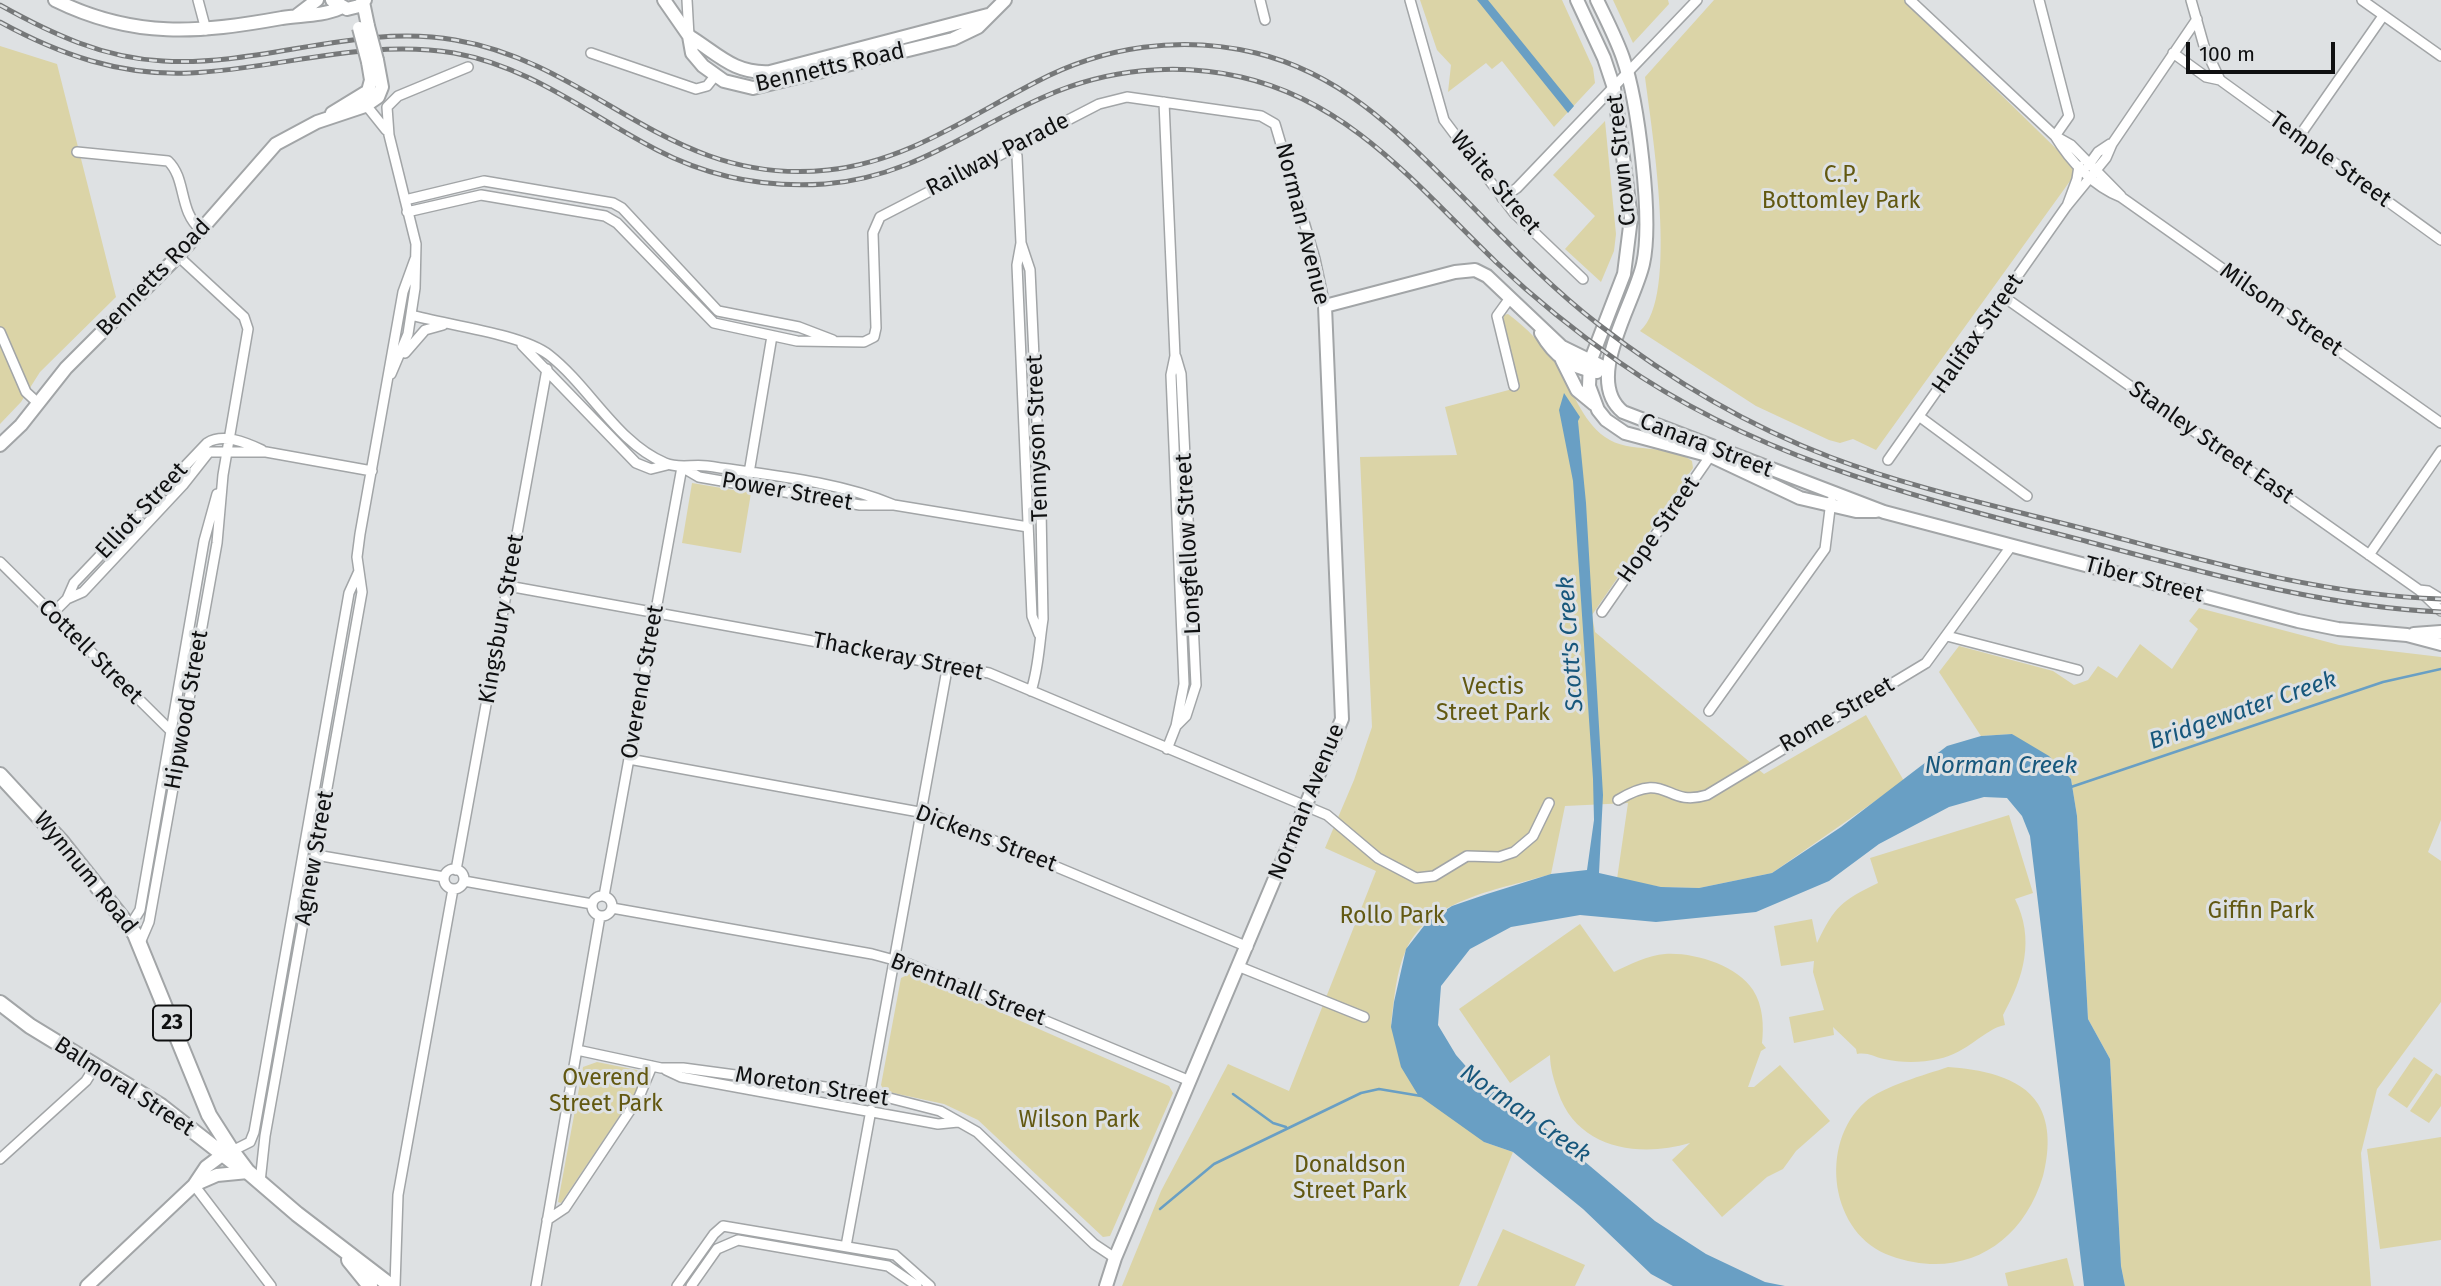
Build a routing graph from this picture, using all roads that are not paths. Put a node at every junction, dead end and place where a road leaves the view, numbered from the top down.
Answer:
1 (55, 0) edge
2 (198, 0) edge
3 (317, 0) edge
4 (664, 0) edge
5 (1005, 0) edge
6 (1260, 0) edge
7 (1410, 0) edge
8 (1577, 0) edge
9 (1597, 0) edge
10 (1910, 0) edge
11 (2039, 0) edge
12 (2191, 0) edge
13 (2362, 0) edge
14 (364, 1) edge
15 (1695, 1) edge
16 (688, 3) edge
17 (340, 6) edge
18 (295, 16) junction
19 (2383, 16) junction
20 (2197, 19) junction
21 (1265, 20) dead end
22 (364, 27) junction
23 (206, 30) junction
24 (689, 36) junction
25 (883, 50) junction
26 (591, 52) dead end
27 (2173, 53) junction
28 (2441, 56) edge
29 (372, 61) junction
30 (468, 67) dead end
31 (1627, 71) junction
32 (715, 76) junction
33 (2220, 79) junction
34 (1614, 88) junction
35 (1164, 102) junction
36 (366, 105) junction
37 (317, 122) junction
38 (1275, 124) joint
39 (389, 135) junction
40 (2055, 136) junction
41 (2298, 138) junction
42 (1013, 147) junction
43 (78, 152) dead end
44 (2088, 169) junction
45 (436, 193) junction
46 (1502, 198) junction
47 (405, 200) junction
48 (438, 204) junction
49 (2066, 207) junction
50 (407, 212) junction
51 (201, 230) junction
52 (2441, 240) edge
53 (1021, 243) junction
54 (178, 256) junction
55 (415, 259) junction
56 (1583, 279) dead end
57 (2004, 297) junction
58 (1510, 298) junction
59 (1325, 306) junction
60 (411, 315) junction
61 (1535, 323) junction
62 (444, 324) junction
63 (0, 332) edge
64 (772, 336) junction
65 (519, 342) junction
66 (838, 342) junction
67 (398, 360) junction
68 (1562, 360) junction
69 (1589, 366) junction
70 (547, 369) junction
71 (1607, 372) junction
72 (387, 385) junction
73 (1514, 386) dead end
74 (39, 404) junction
75 (1594, 404) junction
76 (1920, 417) junction
77 (2441, 423) edge
78 (229, 440) junction
79 (0, 444) edge
80 (227, 450) junction
81 (267, 452) junction
82 (1713, 452) junction
83 (2441, 452) edge
84 (1888, 460) dead end
85 (667, 465) junction
86 (682, 467) junction
87 (372, 471) junction
88 (749, 473) junction
89 (223, 475) junction
90 (1831, 492) junction
91 (2027, 496) dead end
92 (894, 505) junction
93 (1830, 506) junction
94 (1884, 512) junction
95 (1028, 527) junction
96 (2012, 545) junction
97 (2369, 555) junction
98 (0, 562) edge
99 (359, 571) junction
100 (508, 586) junction
101 (2418, 590) junction
102 (67, 599) junction
103 (2441, 599) edge
104 (2441, 611) edge
105 (655, 612) junction
106 (1602, 612) dead end
107 (52, 614) junction
108 (2441, 632) edge
109 (1039, 634) junction
110 (2407, 635) junction
111 (1947, 636) junction
112 (2441, 645) edge
113 (948, 664) junction
114 (2078, 670) dead end
115 (1031, 691) junction
116 (1709, 711) dead end
117 (170, 732) junction
118 (183, 738) junction
119 (1167, 749) junction
120 (629, 759) junction
121 (0, 775) edge
122 (1618, 800) dead end
123 (1549, 803) dead end
124 (1307, 808) junction
125 (922, 812) junction
126 (316, 855) junction
127 (456, 870) junction
128 (444, 877) junction
129 (464, 881) junction
130 (453, 889) junction
131 (604, 896) junction
132 (592, 904) junction
133 (612, 908) junction
134 (600, 916) junction
135 (130, 926) junction
136 (140, 943) junction
137 (1248, 947) junction
138 (895, 960) junction
139 (1240, 967) junction
140 (0, 1003) edge
141 (1364, 1017) dead end
142 (577, 1050) junction
143 (96, 1065) junction
144 (657, 1067) junction
145 (1191, 1081) junction
146 (870, 1093) junction
147 (201, 1094) junction
148 (871, 1110) junction
149 (175, 1116) junction
150 (959, 1122) junction
151 (251, 1140) junction
152 (263, 1146) junction
153 (227, 1153) junction
154 (0, 1159) edge
155 (252, 1175) junction
156 (194, 1185) junction
157 (547, 1220) junction
158 (846, 1246) junction
159 (342, 1251) junction
160 (1115, 1258) junction
161 (87, 1286) edge
162 (271, 1286) edge
163 (370, 1286) edge
164 (393, 1286) edge
165 (536, 1286) edge
166 (677, 1286) edge
167 (691, 1286) edge
168 (917, 1286) edge
169 (930, 1286) edge
170 (1106, 1286) edge

1 - 23 main road
2 - 23 street
3 - 18 main road
4 - 24 main road, Bennetts Road
5 - 25 main road, Bennetts Road
6 - 21 street
7 - 46 street, Waite Street
8 - 34 main road, Crown Street
9 - 31 main road, Crown Street
10 - 40 street, Milsom Street
11 - 40 street
12 - 20 street, Temple Street
13 - 19 street
14 - 17 main road
14 - 22 main road, Bennetts Road
15 - 31 street
16 - 24 street, Bennetts Road
17 - 18 main road
17 - 22 main road, Bennetts Road
18 - 23 main road
19 - 28 street
19 - 41 street
20 - 27 street, Halifax Street
20 - 33 street, Temple Street
22 - 29 main road, Bennetts Road, bridge
24 - 25 main road, Bennetts Road
24 - 32 main road, Bennetts Road
25 - 32 main road, Bennetts Road
26 - 32 street
27 - 33 street, Temple Street
27 - 44 street, Halifax Street
29 - 36 main road, Bennetts Road
29 - 37 main road, Bennetts Road
30 - 39 street, Agnew Street
31 - 34 street
31 - 71 main road, Crown Street
33 - 41 street, Temple Street
34 - 46 street
34 - 69 main road, Crown Street
35 - 38 street, Railway Parade
35 - 42 street, Railway Parade
35 - 119 street, Longfellow Street
36 - 37 main road, Bennetts Road
36 - 39 street, Agnew Street
37 - 51 main road, Bennetts Road
38 - 59 street, Norman Avenue
39 - 47 street, Agnew Street
40 - 44 street, Milsom Street
41 - 52 street, Temple Street
42 - 53 street, Tennyson Street
42 - 66 street, Railway Parade
43 - 51 street
44 - 49 street, Halifax Street
44 - 49 street, Halifax Street
44 - 77 street, Milsom Street
45 - 47 street
45 - 48 street
45 - 66 street
46 - 56 street, Waite Street
47 - 50 street, Agnew Street
48 - 50 street, Railway Parade
48 - 64 street, Railway Parade
49 - 57 street, Halifax Street
50 - 55 street, Agnew Street
51 - 54 main road, Bennetts Road
53 - 95 street, Tennyson Street
53 - 109 street, Tennyson Street
54 - 74 main road, Bennetts Road
54 - 78 street, Hipwood Street
55 - 60 street, Agnew Street
55 - 72 street, Agnew Street
57 - 76 street, Halifax Street
57 - 97 street, Stanley Street East
58 - 59 main road
58 - 61 main road
58 - 73 street
59 - 124 main road, Norman Avenue
60 - 62 street, Power Street
60 - 67 street, Agnew Street
61 - 68 main road
61 - 69 main road
62 - 65 street, Power Street
62 - 67 street
63 - 74 street
64 - 66 street, Railway Parade
64 - 88 street
65 - 70 street, Power Street
65 - 85 street, Power Street
67 - 72 street, Agnew Street
68 - 69 main road
68 - 75 main road, Canara Street
69 - 71 main road
69 - 75 main road, Crown Street
70 - 85 street, Power Street
70 - 100 street, Kingsbury Street
71 - 82 main road, Canara Street
72 - 87 street, Agnew Street
74 - 79 main road, Bennetts Road
75 - 82 main road, Canara Street
76 - 84 street, Halifax Street
76 - 91 street
78 - 80 street, Hipwood Street
78 - 81 street
78 - 102 street, Elliot Street
80 - 81 street
80 - 89 street, Hipwood Street
80 - 102 street, Elliot Street
81 - 87 street
82 - 90 main road, Canara Street
82 - 93 main road, Canara Street
82 - 106 street, Hope Street
83 - 97 street
85 - 86 street, Power Street
86 - 88 street, Power Street
86 - 92 street, Power Street
86 - 105 street, Overend Street
87 - 99 street, Agnew Street
88 - 92 street, Power Street
89 - 117 street, Hipwood Street
89 - 118 street, Hipwood Street
90 - 93 street
90 - 94 main road, Tiber Street
92 - 95 street, Power Street
93 - 94 main road, Tiber Street
93 - 116 street
94 - 96 main road, Tiber Street
95 - 109 street, Tennyson Street
96 - 110 main road, Tiber Street
96 - 111 street, Rome Street
97 - 101 street, Stanley Street East
98 - 107 street, Cottell Street
99 - 126 street, Agnew Street
99 - 151 street, Agnew Street
100 - 105 street, Thackeray Street
100 - 127 street, Kingsbury Street
101 - 103 street, Stanley Street East
101 - 104 street, Stanley Street East
102 - 107 street, Elliot Street
105 - 113 street, Thackeray Street
105 - 120 street, Overend Street
107 - 117 street, Cottell Street
108 - 110 main road, Tiber Street
109 - 115 street, Tennyson Street
110 - 112 main road, Tiber Street
111 - 114 street
111 - 122 street, Rome Street
113 - 115 street, Thackeray Street
113 - 125 street
115 - 119 street, Thackeray Street
117 - 118 street, Cottell Street
117 - 135 street, Hipwood Street
118 - 136 street, Hipwood Street
119 - 124 street, Thackeray Street
120 - 125 street, Dickens Street
120 - 131 street, Overend Street
121 - 135 main road, Wynnum Road / 23
123 - 124 street, Thackeray Street
124 - 137 main road, Norman Avenue
125 - 137 street, Dickens Street
125 - 138 street
126 - 128 street
126 - 152 street, Agnew Street
127 - 128 street
127 - 129 street
128 - 130 street
129 - 130 street
129 - 132 street
130 - 164 street
131 - 132 street
131 - 133 street
132 - 134 street
133 - 134 street
133 - 138 street, Brentnall Street
134 - 142 street
135 - 136 main road, Wynnum Road / 23
136 - 147 main road, Wynnum Road / 23
137 - 139 main road, Norman Avenue
138 - 145 street, Brentnall Street
138 - 146 street
139 - 141 street
139 - 145 main road, Norman Avenue
140 - 143 main road, Balmoral Street / 23
142 - 144 street, Moreton Street
142 - 157 street
143 - 149 main road, Balmoral Street / 23
143 - 154 street
144 - 146 street, Moreton Street
144 - 148 street, Moreton Street
144 - 157 street
145 - 160 main road, Norman Avenue
146 - 150 street, Moreton Street
147 - 149 main road
147 - 153 main road, Wynnum Road / 23
148 - 150 street, Moreton Street
148 - 158 street
149 - 153 main road, Balmoral Street / 23
150 - 160 street, Moreton Street
151 - 152 street
151 - 153 street
152 - 155 street, Agnew Street
153 - 155 main road, Balmoral Street / 23
153 - 156 main road
155 - 156 main road
155 - 159 main road, 23
156 - 161 main road
156 - 162 street
157 - 165 street
158 - 166 street
158 - 169 street
159 - 163 main road, 23
159 - 164 main road, 23
160 - 170 main road, Norman Avenue
167 - 168 street

